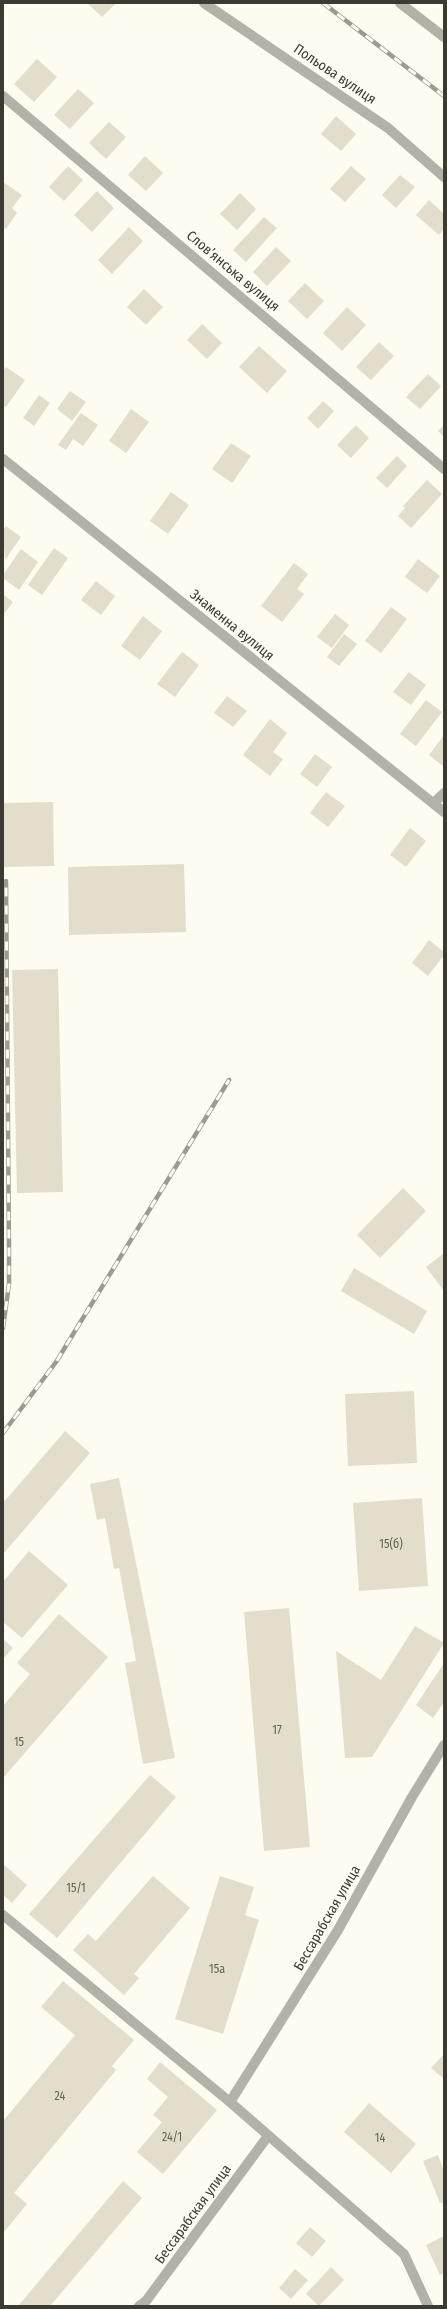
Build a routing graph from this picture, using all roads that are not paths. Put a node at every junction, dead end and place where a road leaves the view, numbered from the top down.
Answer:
1 (204, 3) edge
2 (400, 3) edge
3 (444, 37) edge
4 (3, 96) edge
5 (444, 177) edge
6 (3, 459) edge
7 (444, 469) edge
8 (444, 793) edge
9 (434, 804) junction
10 (444, 812) edge
11 (444, 1746) edge
12 (3, 1915) edge
13 (230, 2102) junction
14 (268, 2136) junction
15 (139, 2306) edge
16 (428, 2306) edge

1 - 5 street, Польова вулиця
2 - 3 street
4 - 7 street, Слов’янська вулиця
6 - 9 street, Знаменна вулиця
8 - 9 street
9 - 10 street, Знаменна вулиця
11 - 13 street, Бессарабская улица
12 - 13 street
13 - 14 street
14 - 15 street, Бессарабская улица
14 - 16 street

